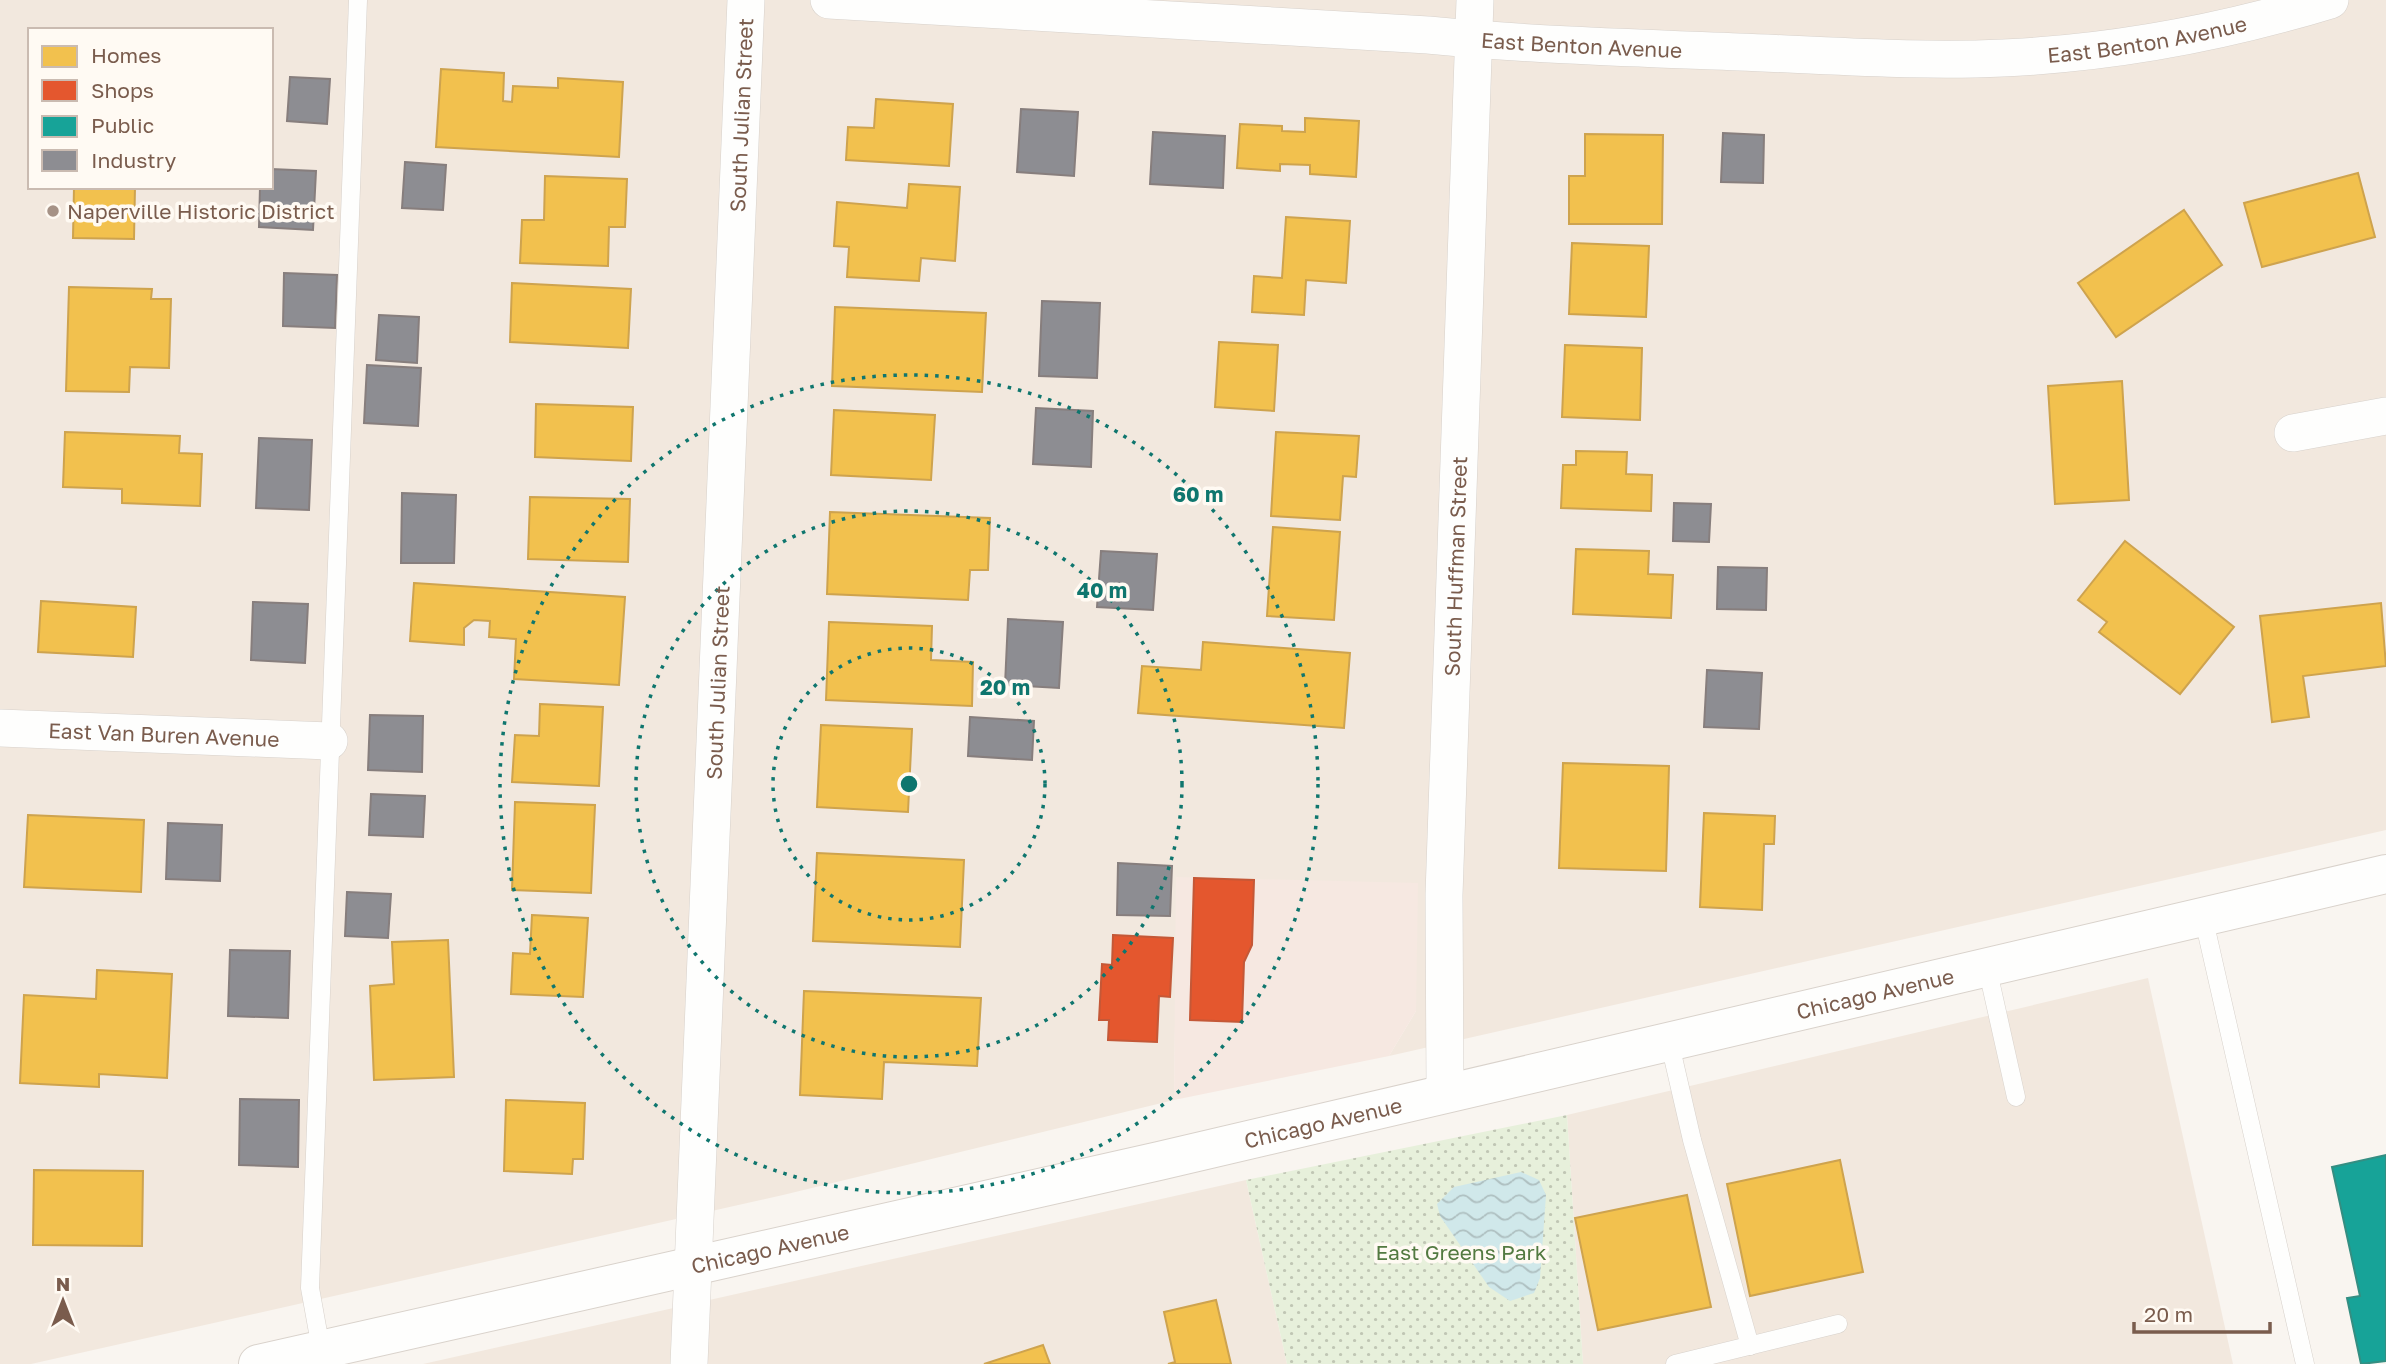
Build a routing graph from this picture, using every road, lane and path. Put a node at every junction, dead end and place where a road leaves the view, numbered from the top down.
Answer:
1 (358, 0) edge
2 (746, 0) edge
3 (828, 0) edge
4 (1475, 0) edge
5 (2330, 0) edge
6 (1473, 40) junction
7 (2386, 416) edge
8 (2293, 433) dead end
9 (0, 729) edge
10 (329, 741) junction
11 (2386, 874) edge
12 (2203, 916) junction
13 (1987, 967) junction
14 (1669, 1041) junction
15 (1445, 1093) junction
16 (2016, 1097) dead end
17 (692, 1267) junction
18 (1838, 1324) dead end
19 (1750, 1346) junction
20 (321, 1349) junction
21 (257, 1364) edge
22 (689, 1364) edge
23 (1675, 1364) edge
24 (2305, 1364) edge

1 - 10 lane
2 - 17 street, South Julian Street
3 - 6 street, East Benton Avenue
4 - 6 street, South Huffman Street
5 - 6 street, East Benton Avenue
6 - 15 street, South Huffman Street
7 - 8 street
9 - 10 street, East Van Buren Avenue
10 - 20 lane
11 - 12 main road, Chicago Avenue
12 - 13 main road, Chicago Avenue
12 - 24 lane
13 - 14 main road, Chicago Avenue
13 - 16 lane
14 - 15 main road, Chicago Avenue
14 - 19 lane
15 - 17 main road, Chicago Avenue
17 - 20 main road, Chicago Avenue
17 - 22 street, South Julian Street
18 - 19 lane
19 - 23 lane
20 - 21 main road, Chicago Avenue

